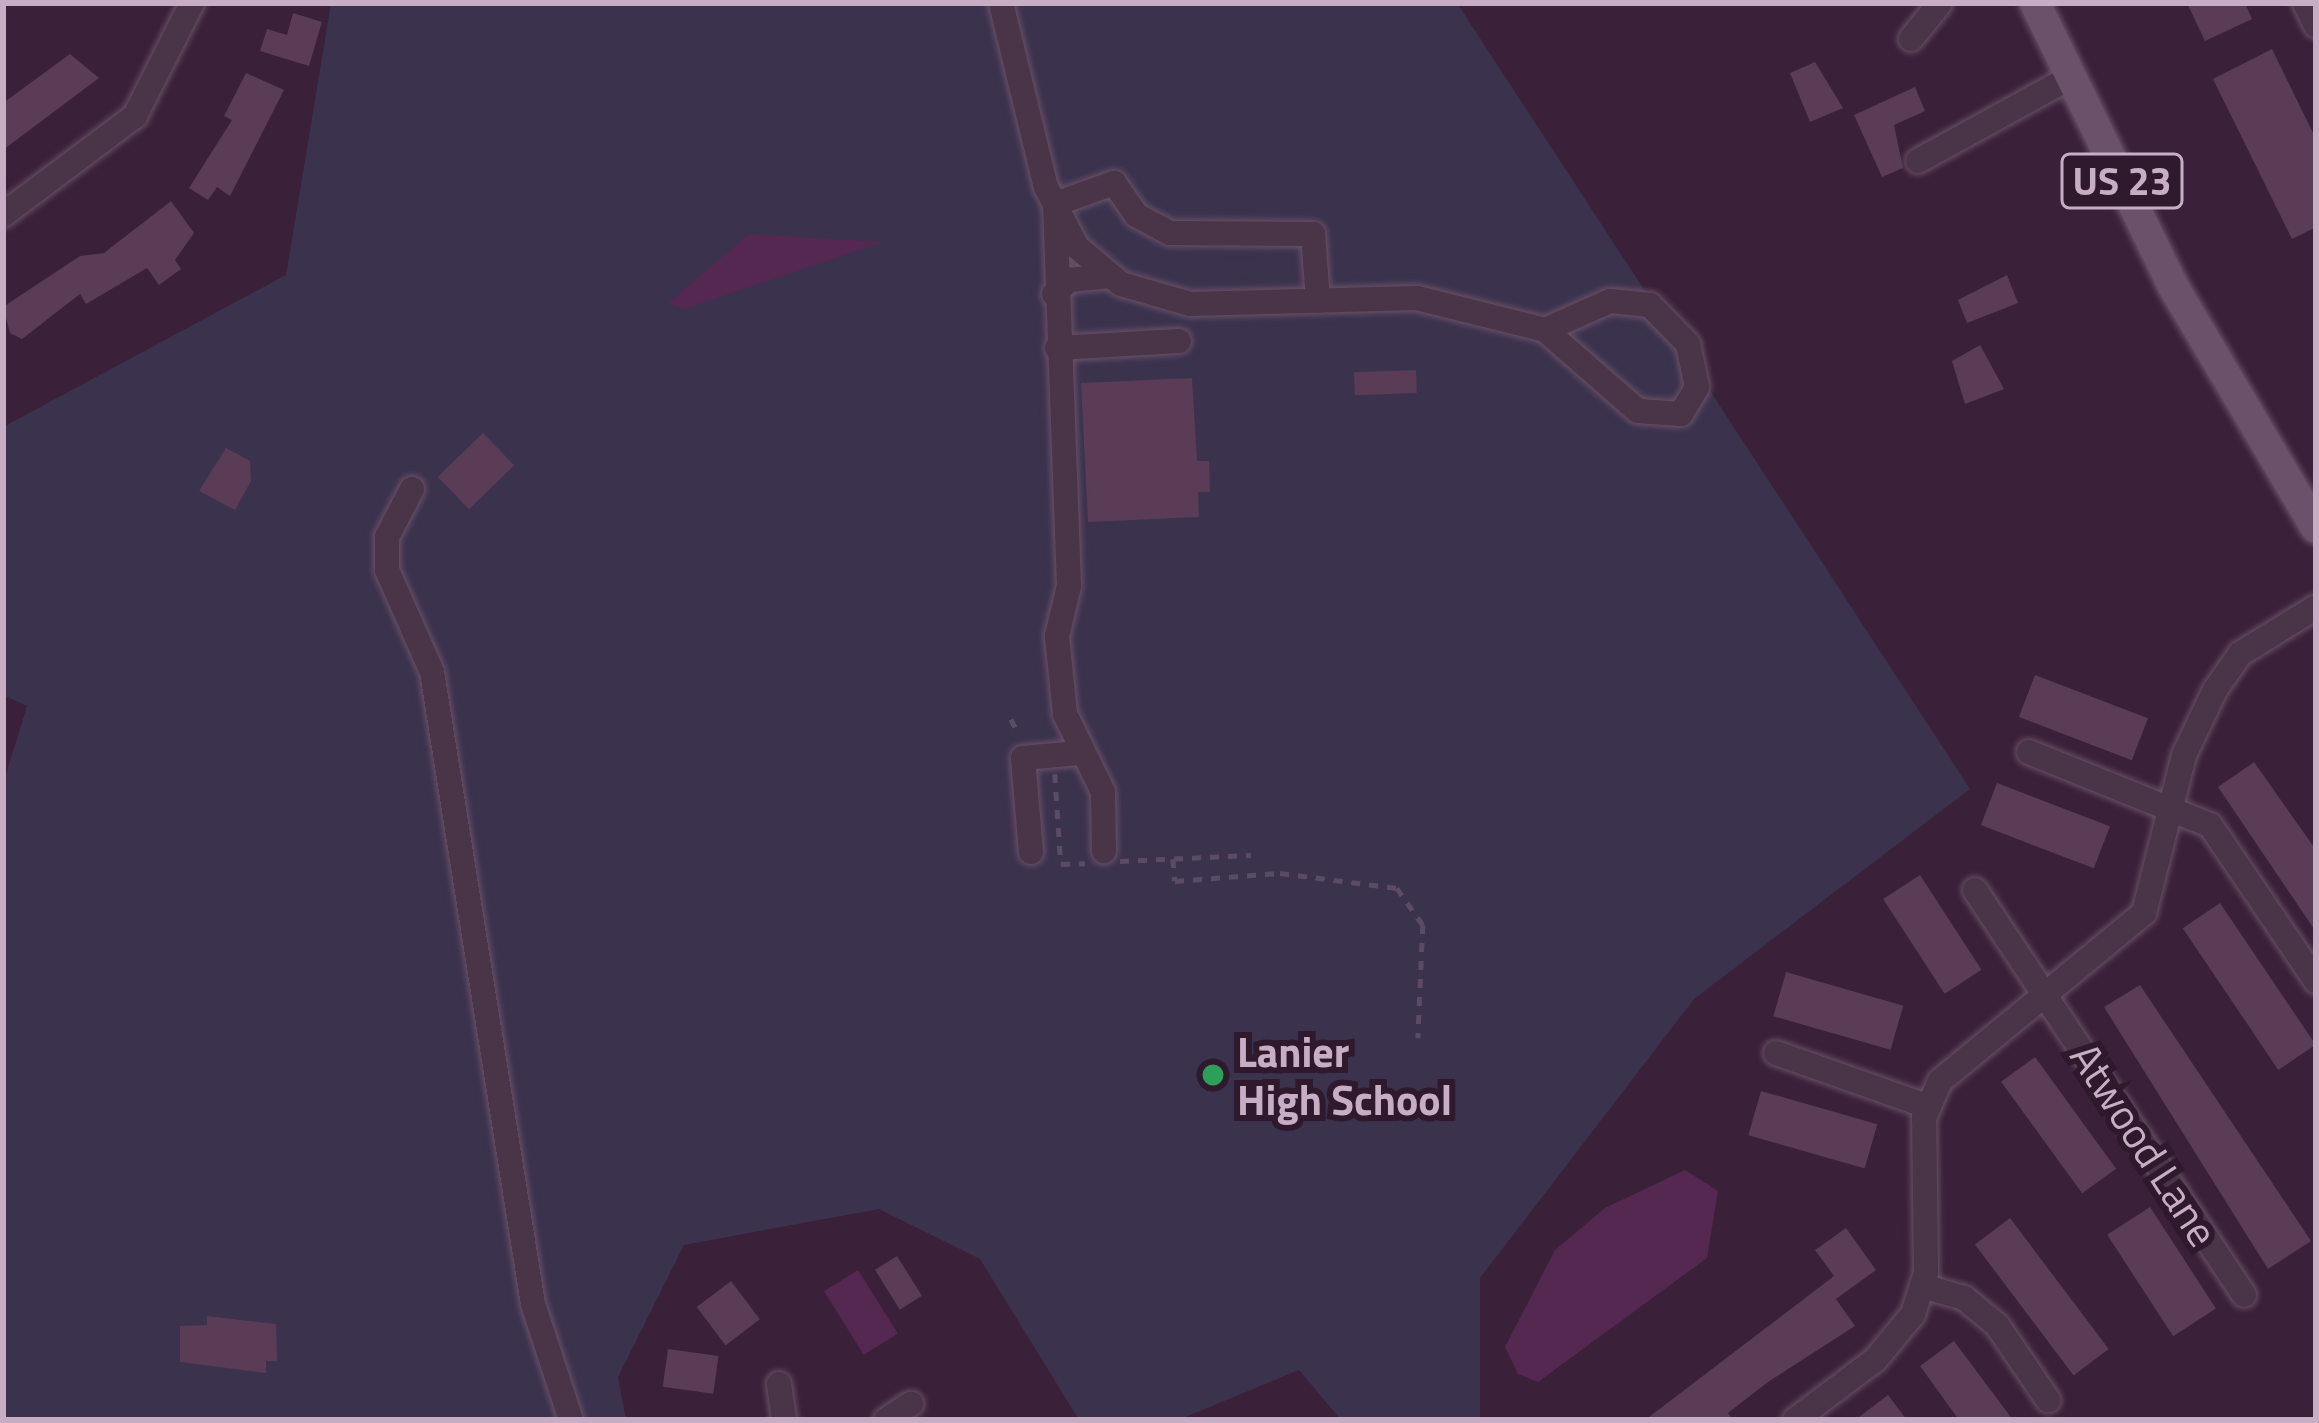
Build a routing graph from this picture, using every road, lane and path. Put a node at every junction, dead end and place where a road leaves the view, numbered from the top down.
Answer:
1 (192, 3) edge
2 (1001, 3) edge
3 (1940, 3) edge
4 (2035, 3) edge
5 (2305, 3) edge
6 (2316, 26) edge
7 (1911, 39) dead end
8 (2071, 77) junction
9 (1918, 161) dead end
10 (1055, 203) junction
11 (3, 215) edge
12 (1111, 276) junction
13 (1054, 294) junction
14 (1318, 301) junction
15 (1545, 330) junction
16 (1179, 341) dead end
17 (1057, 348) junction
18 (412, 489) dead end
19 (2316, 528) edge
20 (2316, 607) edge
21 (2029, 752) dead end
22 (1079, 753) junction
23 (2170, 811) junction
24 (1103, 851) dead end
25 (1031, 852) dead end
26 (1173, 859) dead end
27 (1975, 890) dead end
28 (2316, 981) edge
29 (2046, 993) junction
30 (1418, 1038) dead end
31 (1776, 1053) dead end
32 (1929, 1107) junction
33 (1922, 1286) junction
34 (2244, 1295) dead end
35 (779, 1384) dead end
36 (2048, 1400) dead end
37 (911, 1405) dead end
38 (571, 1420) edge
39 (784, 1420) edge
40 (886, 1420) edge
41 (1795, 1420) edge

1 - 11 street
2 - 10 street
3 - 7 street
4 - 8 main road, US 23
5 - 6 street
8 - 9 street
8 - 19 main road, US 23
10 - 12 street
10 - 13 street
10 - 14 street
12 - 13 street
12 - 14 street
13 - 17 street
14 - 15 street
15 - 15 street
16 - 17 street
17 - 22 street
18 - 38 street
20 - 23 street
21 - 23 street
22 - 24 street
22 - 25 street
23 - 28 street
23 - 29 street
26 - 30 path
27 - 29 street, Atwood Lane
29 - 32 street
29 - 34 street, Atwood Lane
31 - 32 street
32 - 33 street
33 - 36 street
33 - 41 street
35 - 39 street
37 - 40 street

